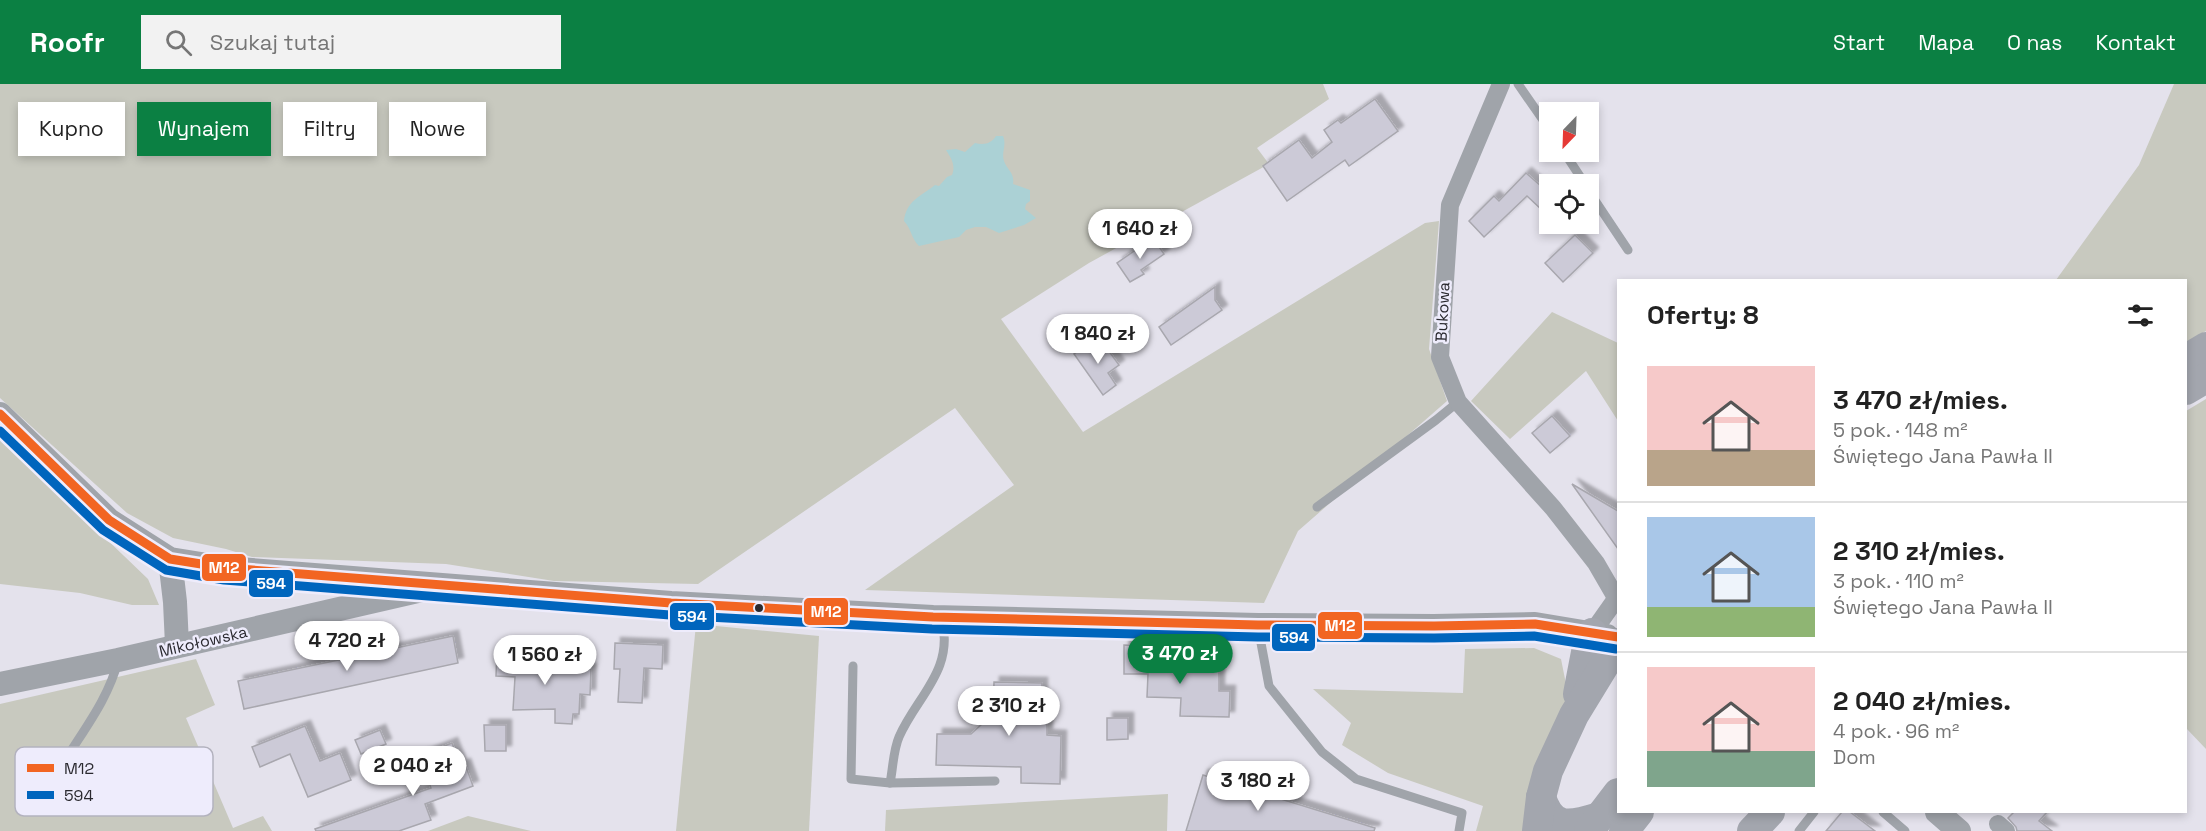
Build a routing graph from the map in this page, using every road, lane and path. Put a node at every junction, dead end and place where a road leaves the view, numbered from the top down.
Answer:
1 (1501, 84) edge
2 (1518, 84) edge
3 (1539, 114) edge
4 (1599, 206) edge
5 (1628, 250) dead end
6 (2206, 347) edge
7 (2187, 358) edge
8 (2206, 378) edge
9 (2187, 389) edge
10 (1458, 402) junction
11 (0, 414) edge
12 (1317, 507) dead end
13 (170, 558) junction
14 (440, 586) junction
15 (1616, 591) edge
16 (942, 617) junction
17 (1258, 625) junction
18 (1610, 638) edge
19 (177, 645) junction
20 (118, 660) junction
21 (854, 666) dead end
22 (0, 684) edge
23 (74, 747) edge
24 (995, 781) dead end
25 (890, 783) junction
26 (1617, 795) edge
27 (1541, 797) junction
28 (1636, 813) edge
29 (1769, 813) edge
30 (1813, 813) edge
31 (1884, 813) edge
32 (1604, 826) edge
33 (1459, 831) edge
34 (1537, 831) edge
35 (1752, 831) edge
36 (1799, 831) edge
37 (1905, 831) edge

1 - 10 street, Bukowa
2 - 3 lane
4 - 5 lane
6 - 7 main road
8 - 9 main road
10 - 12 lane
10 - 15 street, Bukowa
11 - 13 street
13 - 14 street
13 - 19 street
14 - 16 street
14 - 19 street, Mikołowska
15 - 18 street, Bukowa
16 - 17 street
16 - 25 lane
17 - 18 street
17 - 33 lane
18 - 27 main road
19 - 20 street, Mikołowska
20 - 22 street, Mikołowska
20 - 23 lane
21 - 25 lane
24 - 25 lane
26 - 32 main road
27 - 32 main road
27 - 34 main road
28 - 32 main road
29 - 35 main road
30 - 36 lane
31 - 37 lane

